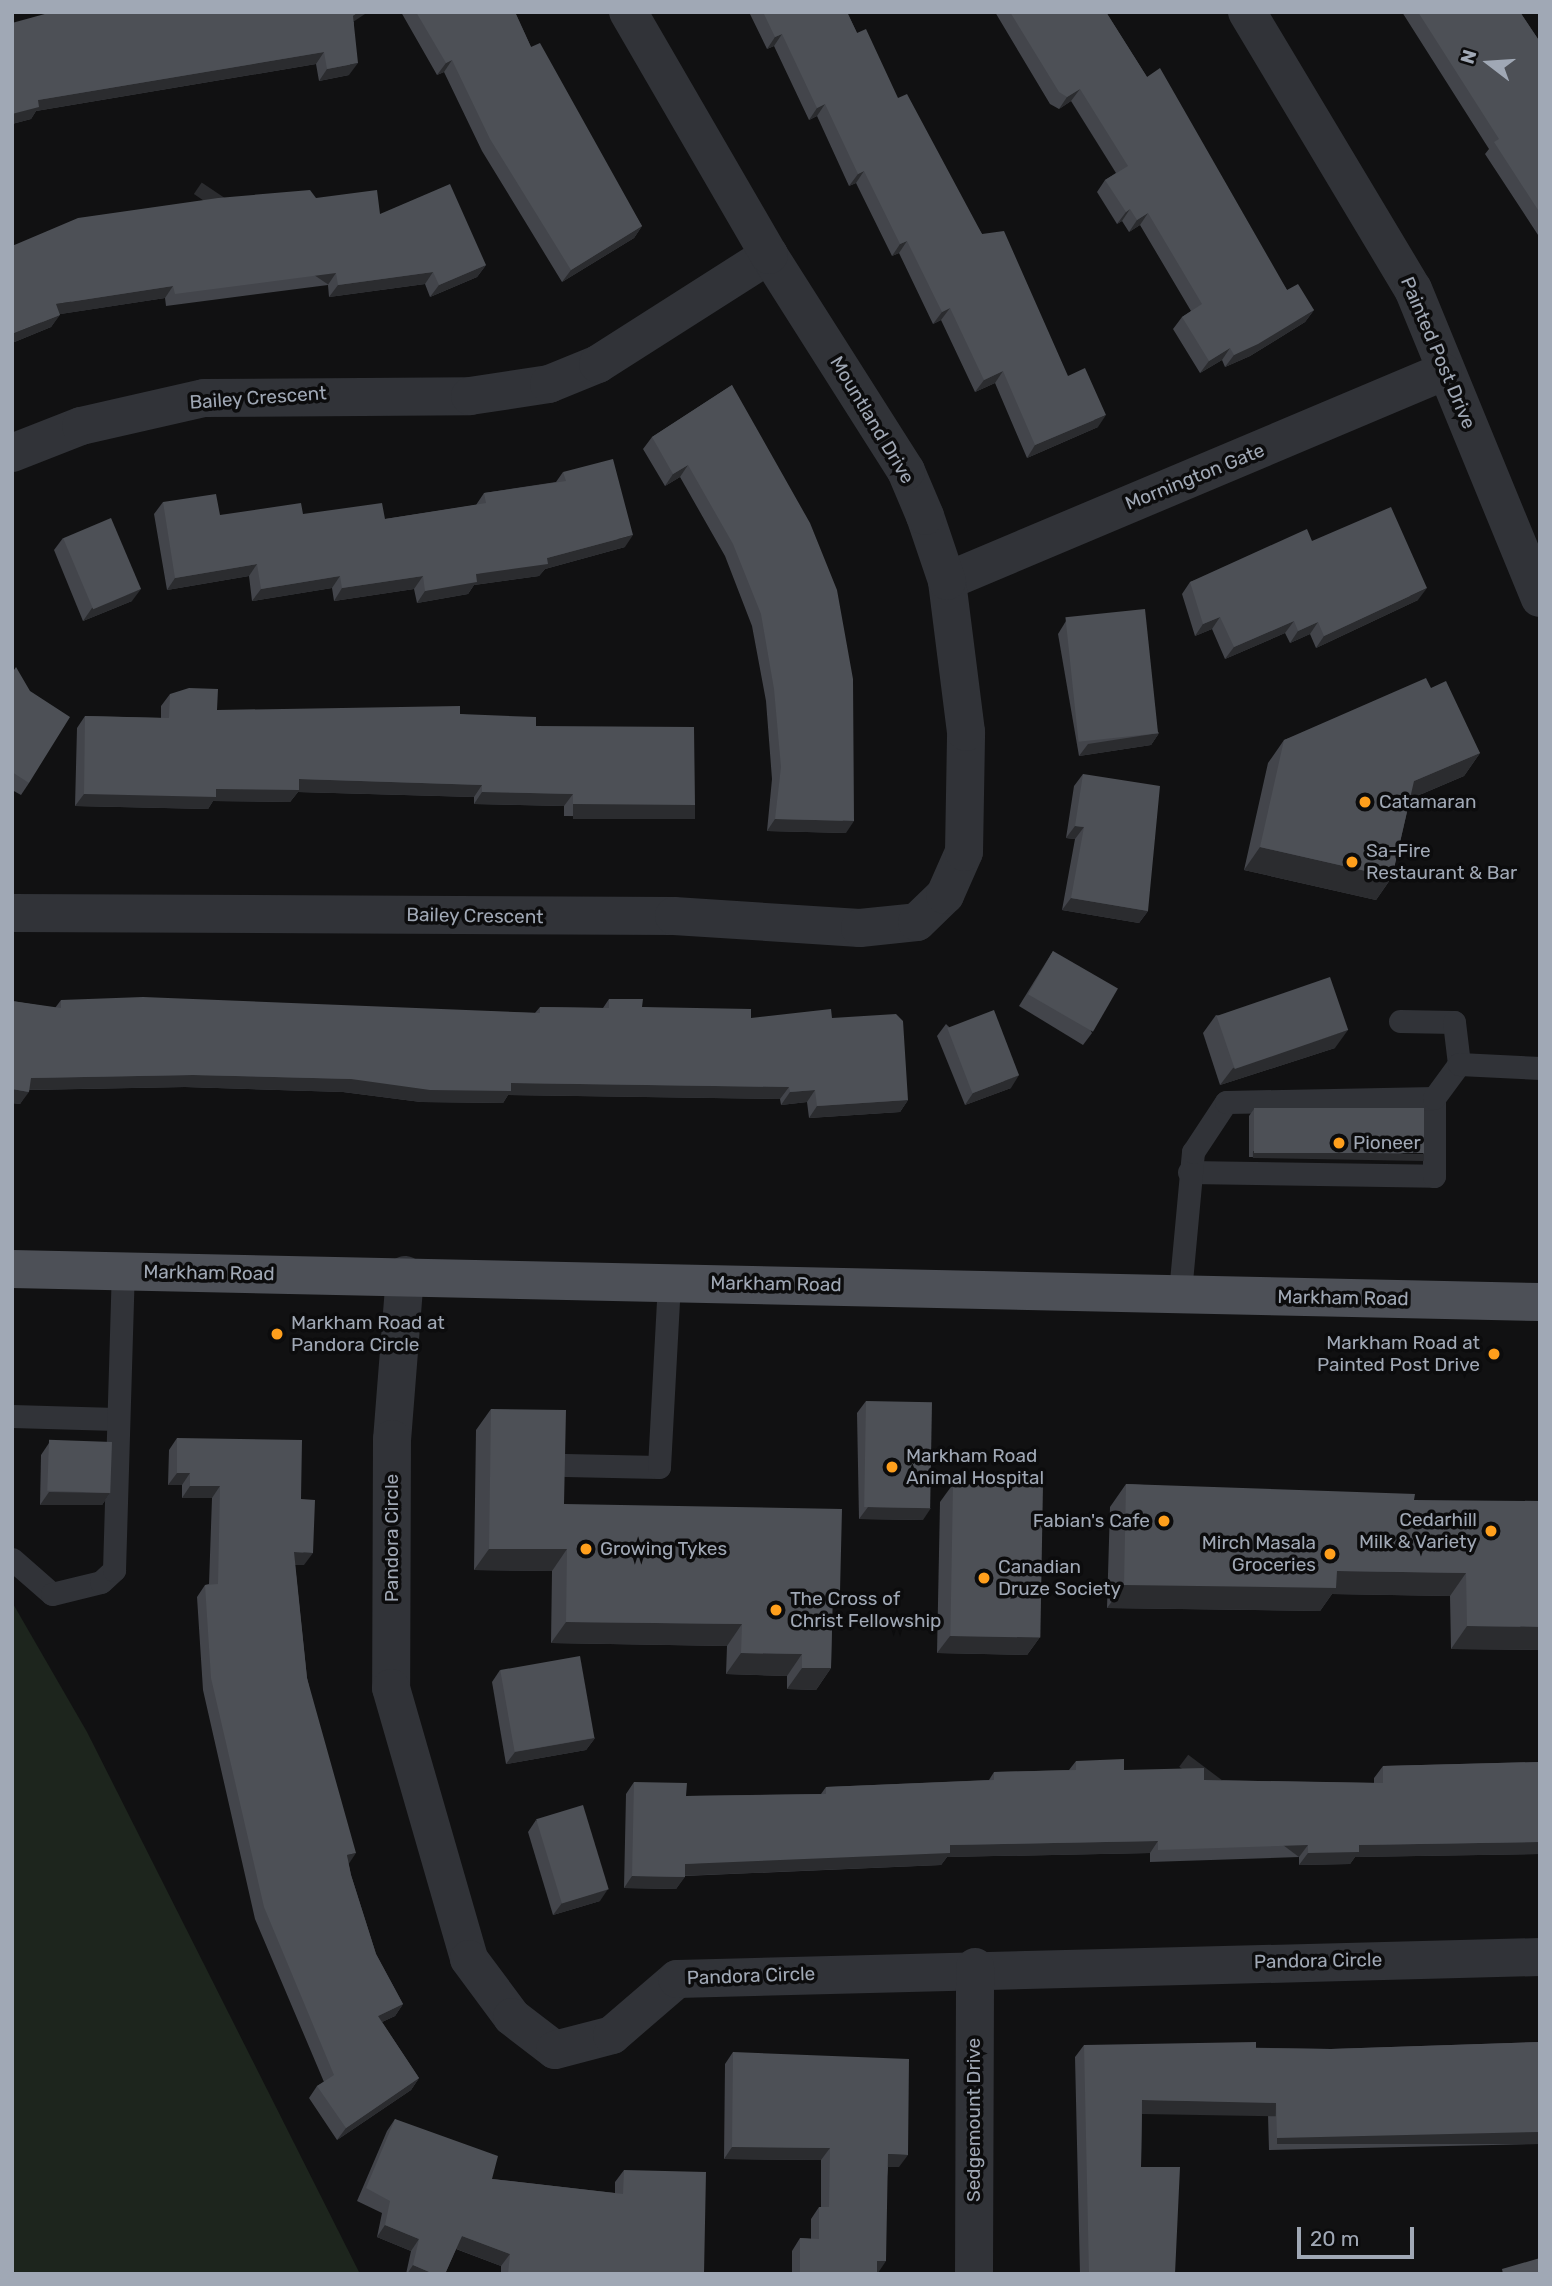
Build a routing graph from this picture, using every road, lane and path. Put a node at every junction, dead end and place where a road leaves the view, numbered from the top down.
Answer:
1 (628, 12) edge
2 (1247, 12) edge
3 (769, 255) junction
4 (1443, 372) junction
5 (12, 453) edge
6 (947, 581) junction
7 (1540, 598) edge
8 (933, 909) joint
9 (12, 913) edge
10 (1400, 1021) dead end
11 (1459, 1064) junction
12 (1540, 1068) edge
13 (1434, 1098) junction
14 (1189, 1172) junction
15 (12, 1269) edge
16 (123, 1272) junction
17 (405, 1275) junction
18 (669, 1282) junction
19 (1180, 1292) junction
20 (1540, 1302) edge
21 (12, 1416) edge
22 (116, 1419) junction
23 (565, 1465) edge
24 (12, 1559) edge
25 (1540, 1957) edge
26 (975, 1967) junction
27 (974, 2274) edge

1 - 3 street, Mountland Drive
2 - 4 street, Painted Post Drive
3 - 5 street, Bailey Crescent
3 - 6 street, Mountland Drive
4 - 6 street, Mornington Gate
4 - 7 street, Painted Post Drive
6 - 8 street, Mountland Drive
8 - 9 street, Bailey Crescent
10 - 11 lane
11 - 12 lane
11 - 13 lane
13 - 14 lane
13 - 14 lane
14 - 19 lane
15 - 16 main road, Markham Road
16 - 17 main road, Markham Road
16 - 22 lane
17 - 18 main road, Markham Road
17 - 26 street, Pandora Circle
18 - 19 main road, Markham Road
18 - 23 lane
19 - 20 main road, Markham Road
21 - 22 lane
22 - 24 lane
25 - 26 street, Pandora Circle
26 - 27 street, Sedgemount Drive

